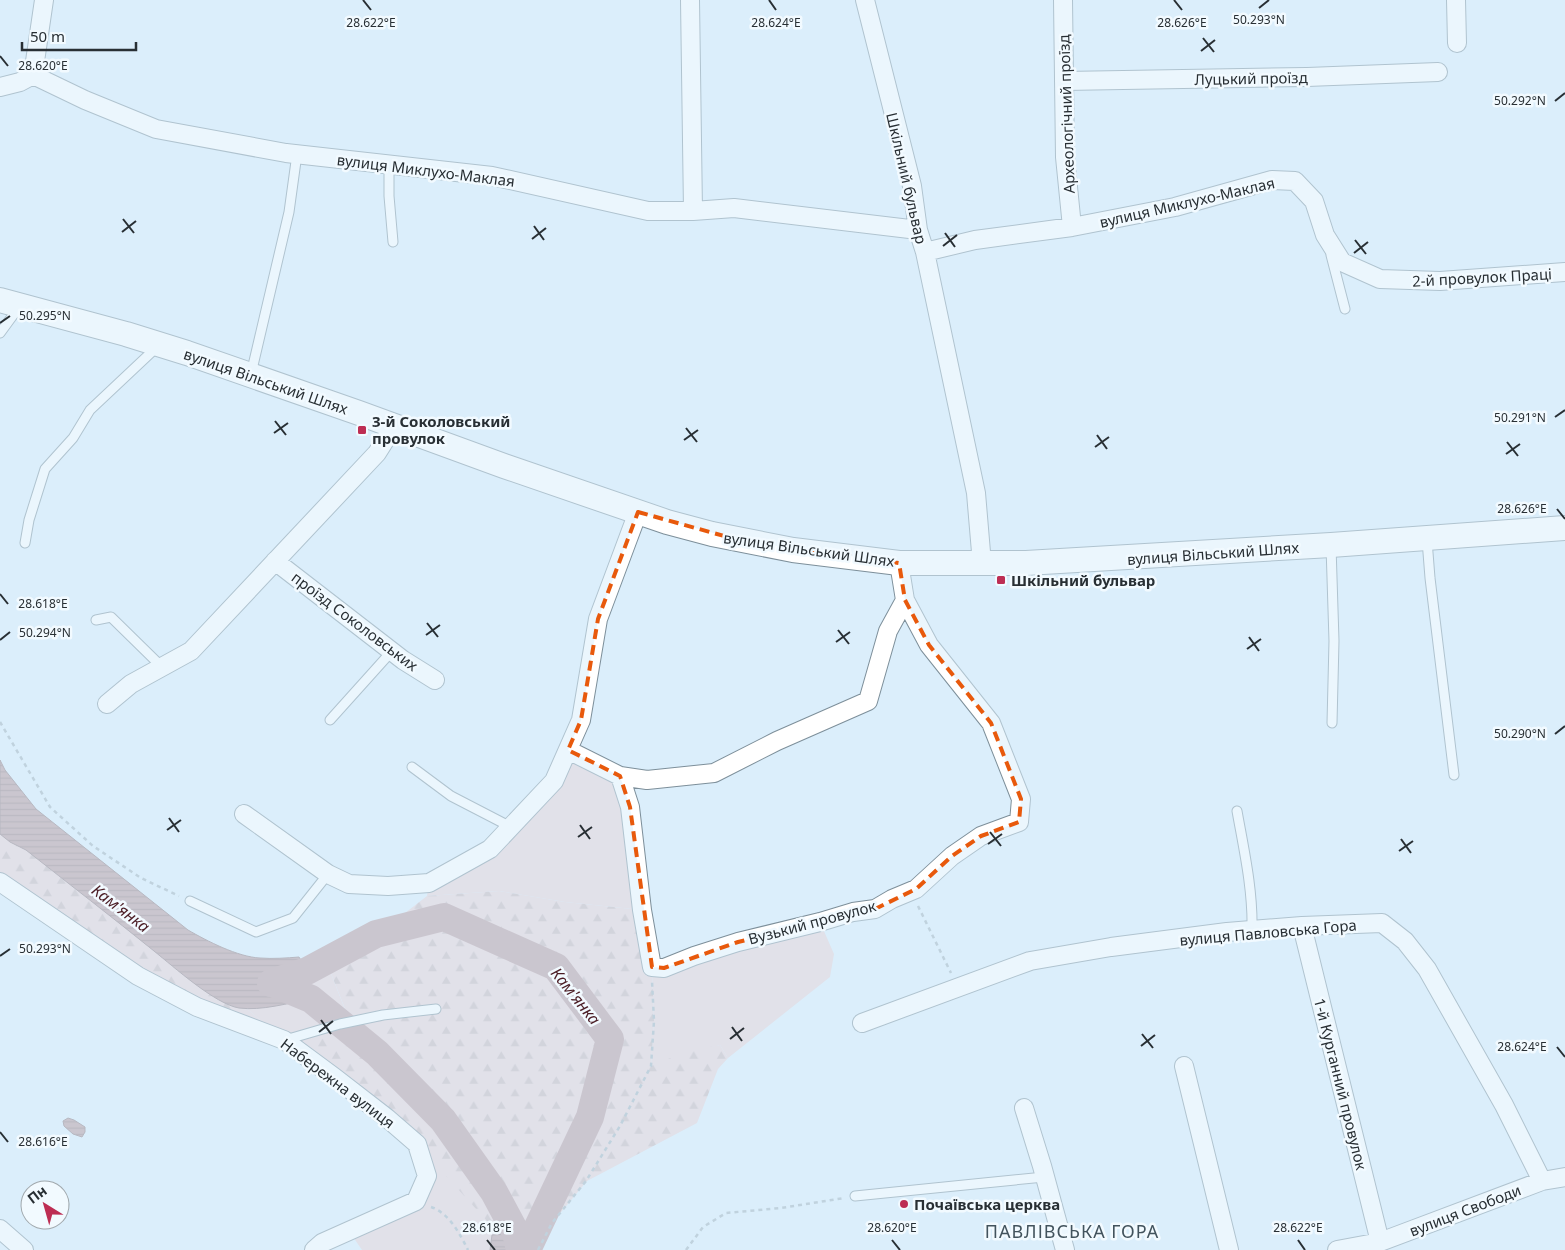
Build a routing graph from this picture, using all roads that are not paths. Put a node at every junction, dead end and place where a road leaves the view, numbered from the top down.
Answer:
1 (44, 0) edge
2 (690, 0) edge
3 (865, 0) edge
4 (1064, 0) edge
5 (1456, 0) edge
6 (1457, 44) dead end
7 (1438, 72) dead end
8 (33, 75) junction
9 (1064, 81) junction
10 (0, 87) edge
11 (297, 154) junction
12 (389, 164) junction
13 (693, 211) junction
14 (1072, 227) junction
15 (918, 230) junction
16 (1325, 235) junction
17 (392, 242) dead end
18 (925, 252) junction
19 (1342, 262) joint
20 (1565, 272) edge
21 (11, 302) edge
22 (1345, 309) dead end
23 (0, 333) edge
24 (160, 344) junction
25 (250, 375) junction
26 (394, 426) junction
27 (638, 512) junction
28 (1565, 528) edge
29 (1427, 537) junction
30 (25, 543) dead end
31 (1331, 545) junction
32 (275, 561) junction
33 (898, 562) junction
34 (982, 564) junction
35 (905, 600) junction
36 (96, 620) dead end
37 (392, 651) junction
38 (162, 667) junction
39 (435, 680) dead end
40 (107, 704) dead end
41 (330, 720) dead end
42 (1332, 723) dead end
43 (568, 750) junction
44 (412, 767) dead end
45 (1454, 774) dead end
46 (620, 776) junction
47 (1237, 811) dead end
48 (244, 814) dead end
49 (511, 827) junction
50 (328, 874) junction
51 (0, 882) edge
52 (190, 901) road end
53 (1302, 926) junction
54 (1252, 930) junction
55 (436, 1009) dead end
56 (862, 1023) dead end
57 (284, 1040) junction
58 (1184, 1066) dead end
59 (1024, 1108) dead end
60 (1044, 1177) junction
61 (1565, 1177) edge
62 (1542, 1181) junction
63 (855, 1196) road end
64 (0, 1229) edge
65 (1380, 1242) junction
66 (24, 1250) edge
67 (314, 1250) edge
68 (1065, 1250) edge
69 (1229, 1250) edge
70 (1337, 1250) edge

1 - 8 street
2 - 13 street
3 - 15 street, Шкільний бульвар
4 - 9 street, Археологічний проїзд
5 - 6 street
7 - 9 street, Луцький проїзд
8 - 10 street
8 - 11 street, вулиця Миклухо-Маклая
9 - 14 street, Археологічний проїзд
11 - 12 street, вулиця Миклухо-Маклая
11 - 25 lane
12 - 13 street, вулиця Миклухо-Маклая
12 - 17 lane
13 - 15 street, вулиця Миклухо-Маклая
14 - 16 street, вулиця Миклухо-Маклая
14 - 18 street, вулиця Миклухо-Маклая
15 - 18 street, Шкільний бульвар
16 - 19 street, вулиця Миклухо-Маклая
16 - 22 lane
18 - 34 street, Шкільний бульвар
19 - 20 street, 2-й провулок Праці
21 - 23 lane
21 - 24 street, вулиця Вільський Шлях
24 - 25 street, вулиця Вільський Шлях
24 - 30 lane
25 - 26 street, вулиця Вільський Шлях
26 - 27 street, вулиця Вільський Шлях
26 - 32 street
27 - 33 street, вулиця Вільський Шлях
27 - 43 street
28 - 29 street, вулиця Вільський Шлях
29 - 31 street, вулиця Вільський Шлях
29 - 45 lane
31 - 34 street, вулиця Вільський Шлях
31 - 42 lane
32 - 37 street, проїзд Соколовських
32 - 38 street
33 - 34 street, вулиця Вільський Шлях
33 - 35 street, Вузький провулок
35 - 46 street
35 - 46 street, Вузький провулок
36 - 38 lane
37 - 39 street, проїзд Соколовських
37 - 41 lane
38 - 40 street
43 - 46 street
43 - 49 street
44 - 49 lane
47 - 54 lane
48 - 50 street
49 - 50 street
50 - 52 lane
51 - 57 street, Набережна вулиця
53 - 54 street, вулиця Павловська Гора
53 - 62 street, вулиця Павловська Гора
53 - 65 street, 1-й Курганний провулок
54 - 56 street, вулиця Павловська Гора
55 - 57 lane
57 - 67 street, Набережна вулиця
58 - 69 street
59 - 60 street
60 - 63 lane
60 - 68 street
61 - 62 street, вулиця Свободи
62 - 65 street, вулиця Свободи
64 - 66 street
65 - 70 street, вулиця Свободи

